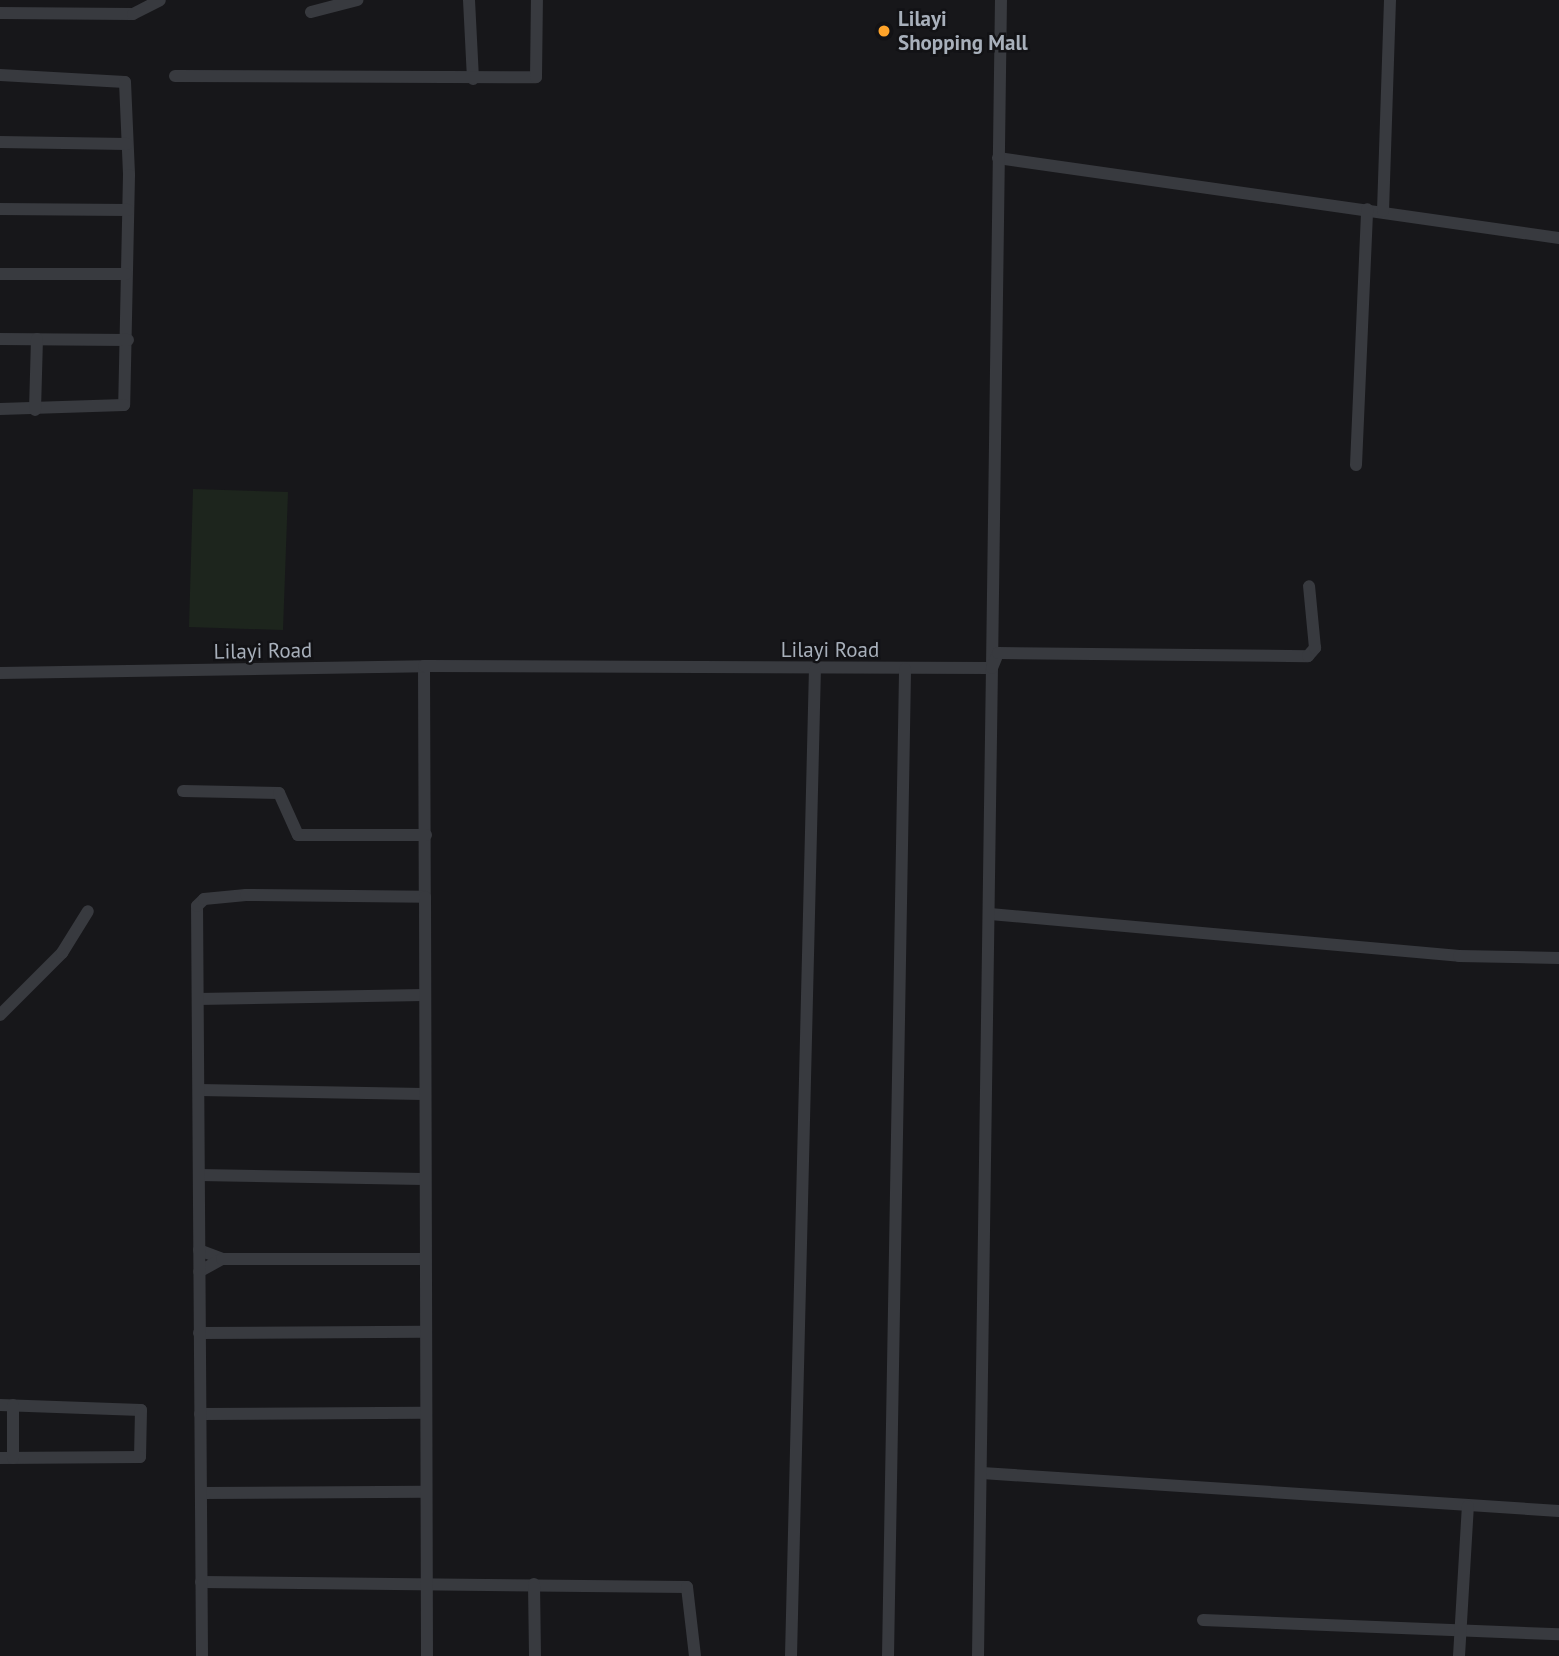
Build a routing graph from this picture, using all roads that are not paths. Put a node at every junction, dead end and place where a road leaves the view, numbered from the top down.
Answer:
1 (160, 0) edge
2 (357, 0) edge
3 (469, 0) edge
4 (537, 0) edge
5 (1001, 0) edge
6 (1390, 0) edge
7 (77, 7) edge
8 (311, 12) dead end
9 (0, 13) edge
10 (0, 75) edge
11 (175, 76) dead end
12 (473, 79) junction
13 (0, 142) edge
14 (127, 144) junction
15 (999, 158) junction
16 (0, 209) edge
17 (1367, 209) junction
18 (128, 210) junction
19 (1382, 211) junction
20 (1559, 238) edge
21 (0, 274) edge
22 (126, 274) junction
23 (0, 339) edge
24 (37, 340) junction
25 (128, 340) junction
26 (0, 409) edge
27 (35, 410) junction
28 (1356, 465) dead end
29 (1309, 586) dead end
30 (424, 666) junction
31 (992, 668) junction
32 (905, 669) junction
33 (815, 670) junction
34 (0, 673) edge
35 (183, 791) dead end
36 (426, 835) junction
37 (425, 897) junction
38 (88, 911) dead end
39 (990, 914) junction
40 (1559, 958) edge
41 (424, 995) junction
42 (198, 999) junction
43 (0, 1016) edge
44 (199, 1090) junction
45 (423, 1094) junction
46 (199, 1175) junction
47 (423, 1179) junction
48 (199, 1250) junction
49 (222, 1259) junction
50 (423, 1259) junction
51 (199, 1272) junction
52 (423, 1332) junction
53 (199, 1333) junction
54 (7, 1405) edge
55 (424, 1413) junction
56 (200, 1414) junction
57 (7, 1458) edge
58 (982, 1473) junction
59 (424, 1492) junction
60 (201, 1493) junction
61 (1468, 1506) junction
62 (1559, 1511) edge
63 (201, 1582) junction
64 (426, 1582) junction
65 (534, 1584) junction
66 (1203, 1620) dead end
67 (1460, 1630) junction
68 (1559, 1634) edge
69 (202, 1656) edge
70 (427, 1656) edge
71 (534, 1656) edge
72 (695, 1656) edge
73 (791, 1656) edge
74 (888, 1656) edge
75 (978, 1656) edge
76 (1459, 1656) edge

1 - 7 street
2 - 8 street
3 - 12 street
4 - 12 street
5 - 15 street
6 - 19 street
7 - 9 street
10 - 14 street
11 - 12 street
13 - 14 street
14 - 18 street
15 - 17 street
15 - 31 street
16 - 18 street
17 - 19 street
17 - 28 street
18 - 22 street
19 - 20 street
21 - 22 street
22 - 25 street
23 - 24 street
24 - 25 street
24 - 27 street
25 - 27 street
26 - 27 street
29 - 31 street
30 - 33 street, Lilayi Road
30 - 34 street, Lilayi Road
30 - 36 street
31 - 32 street, Lilayi Road
31 - 39 street
32 - 33 street, Lilayi Road
32 - 74 street
33 - 73 street
35 - 36 street
36 - 37 street
37 - 41 street
37 - 42 street
38 - 43 street
39 - 40 street
39 - 58 street
41 - 42 street
41 - 45 street
42 - 44 street
44 - 45 street
44 - 46 street
45 - 47 street
46 - 47 street
46 - 48 street
47 - 50 street
48 - 49 street
48 - 51 street
49 - 50 street
49 - 51 street
50 - 52 street
51 - 53 street
52 - 53 street
52 - 55 street
53 - 56 street
54 - 57 street
54 - 57 street
55 - 56 street
55 - 59 street
56 - 60 street
58 - 61 street
58 - 75 street
59 - 60 street
59 - 64 street
60 - 63 street
61 - 62 street
61 - 67 street
63 - 64 street
63 - 69 street
64 - 65 street
64 - 70 street
65 - 71 street
65 - 72 street
66 - 67 street
67 - 68 street
67 - 76 street

